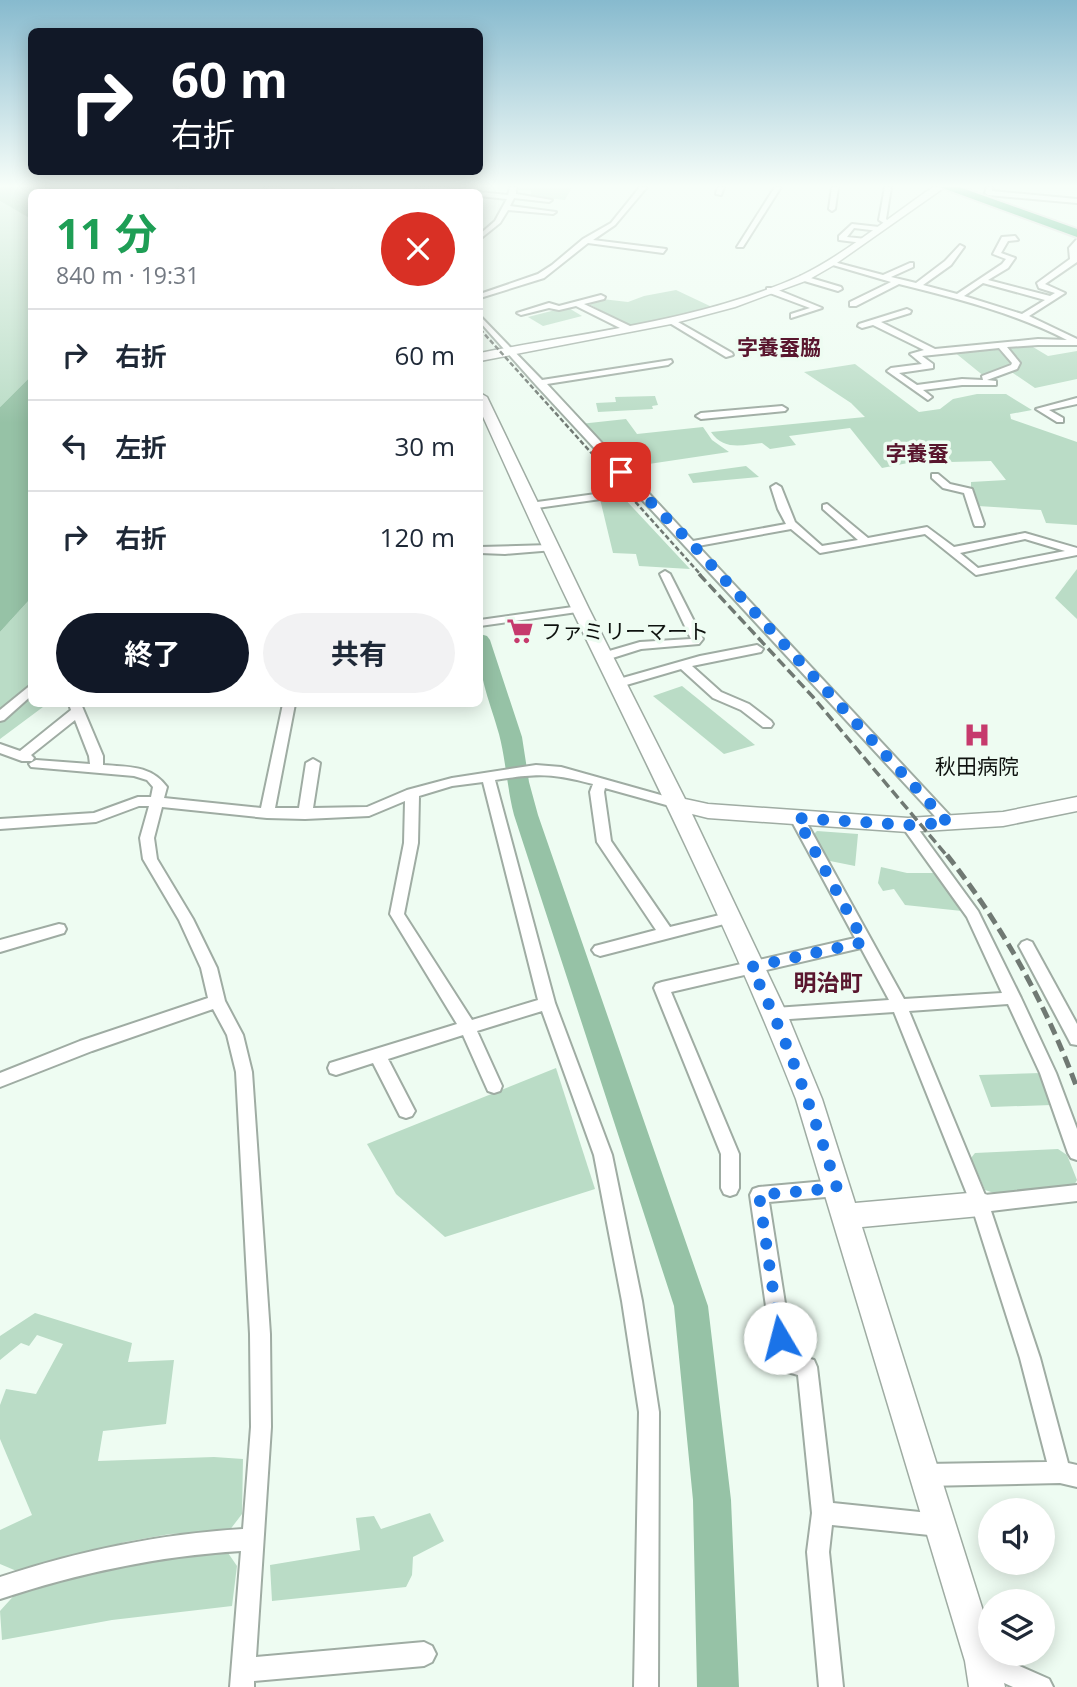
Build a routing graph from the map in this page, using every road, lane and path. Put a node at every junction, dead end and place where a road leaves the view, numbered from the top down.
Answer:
1 (554, 266) edge
2 (825, 266) edge
3 (840, 266) edge
4 (908, 266) edge
5 (944, 266) edge
6 (1005, 266) edge
7 (1066, 266) edge
8 (804, 278) junction
9 (883, 278) junction
10 (983, 281) junction
11 (897, 282) junction
12 (916, 287) junction
13 (838, 289) dead end
14 (770, 290) junction
15 (483, 295) edge
16 (601, 297) dead end
17 (957, 297) junction
18 (1051, 299) junction
19 (577, 303) junction
20 (853, 304) dead end
21 (907, 311) dead end
22 (521, 313) dead end
23 (794, 316) dead end
24 (1022, 317) junction
25 (671, 320) junction
26 (483, 321) edge
27 (874, 322) junction
28 (862, 326) dead end
29 (627, 328) junction
30 (1077, 343) edge
31 (1003, 345) junction
32 (510, 352) junction
33 (934, 352) junction
34 (729, 355) dead end
35 (483, 356) edge
36 (668, 362) dead end
37 (539, 383) junction
38 (914, 388) junction
39 (928, 397) dead end
40 (1077, 401) edge
41 (483, 405) edge
42 (782, 409) dead end
43 (701, 416) dead end
44 (1060, 420) dead end
45 (935, 477) dead end
46 (776, 487) dead end
47 (625, 493) dead end
48 (530, 506) junction
49 (827, 507) dead end
50 (979, 524) dead end
51 (792, 526) junction
52 (867, 542) junction
53 (692, 544) junction
54 (550, 548) junction
55 (483, 550) edge
56 (952, 551) junction
57 (1077, 552) edge
58 (665, 574) dead end
59 (580, 609) junction
60 (483, 623) edge
61 (757, 649) dead end
62 (603, 657) junction
63 (684, 665) junction
64 (616, 684) junction
65 (28, 688) edge
66 (28, 689) edge
67 (0, 705) edge
68 (76, 707) edge
69 (288, 707) edge
70 (0, 717) edge
71 (767, 724) dead end
72 (0, 748) edge
73 (21, 756) junction
74 (313, 763) dead end
75 (97, 769) junction
76 (493, 776) junction
77 (600, 783) junction
78 (412, 793) junction
79 (157, 802) junction
80 (677, 804) junction
81 (1077, 804) edge
82 (267, 813) junction
83 (305, 814) junction
84 (797, 818) junction
85 (948, 823) junction
86 (0, 824) edge
87 (908, 825) junction
88 (728, 918) junction
89 (59, 929) dead end
90 (666, 933) junction
91 (864, 942) junction
92 (0, 946) edge
93 (1027, 946) dead end
94 (600, 950) dead end
95 (751, 967) junction
96 (1013, 998) junction
97 (217, 1001) junction
98 (547, 1003) junction
99 (899, 1005) junction
100 (775, 1014) junction
101 (467, 1026) junction
102 (1077, 1039) edge
103 (377, 1054) junction
104 (336, 1068) dead end
105 (0, 1080) edge
106 (494, 1086) dead end
107 (406, 1111) dead end
108 (1077, 1153) edge
109 (730, 1188) dead end
110 (837, 1188) junction
111 (1077, 1193) edge
112 (980, 1204) junction
113 (846, 1216) junction
114 (1068, 1474) edge
115 (925, 1475) junction
116 (823, 1513) junction
117 (940, 1525) junction
118 (253, 1539) junction
119 (0, 1588) edge
120 (424, 1654) dead end
121 (984, 1674) edge
122 (243, 1678) edge
123 (646, 1687) edge
124 (831, 1687) edge
125 (1041, 1687) edge

1 - 15 street
2 - 8 street
3 - 9 street
4 - 9 street
5 - 12 street
6 - 10 street
7 - 18 street
8 - 13 street
8 - 14 street
9 - 11 street
10 - 17 street
10 - 18 street
11 - 12 street
11 - 20 street
12 - 17 street
14 - 23 street
14 - 25 street
16 - 19 street
17 - 24 street
18 - 24 street
19 - 22 street
19 - 29 street
21 - 27 street
24 - 30 street
25 - 29 street
25 - 34 street
26 - 32 street
27 - 28 street
27 - 33 street
29 - 32 street
30 - 31 street
31 - 33 street
31 - 38 street
32 - 35 street
32 - 37 street
33 - 38 street
36 - 37 street
37 - 53 street
38 - 39 street
40 - 44 street
41 - 48 street
42 - 43 street
45 - 50 street
46 - 51 street
47 - 48 street
48 - 54 street
49 - 52 street
51 - 52 street
51 - 53 street
52 - 56 street
53 - 85 street
54 - 55 street
54 - 59 street
56 - 57 street
56 - 57 street
58 - 62 street
59 - 60 street
59 - 62 street
61 - 63 street
62 - 64 street
63 - 64 street
63 - 71 street
64 - 80 street
65 - 67 street
66 - 70 street
68 - 73 street
68 - 75 street
69 - 82 street
72 - 73 street
73 - 75 street
74 - 83 street
75 - 79 street
76 - 77 street
76 - 78 street
76 - 98 street
77 - 80 street
77 - 90 street
78 - 83 street
78 - 101 street
79 - 82 street
79 - 86 street
79 - 97 street
80 - 84 street
80 - 88 street
81 - 85 street
82 - 83 street
84 - 87 street
84 - 91 street
85 - 87 street
87 - 96 street
88 - 90 street
88 - 95 street
89 - 92 street
90 - 94 street
91 - 95 street
91 - 99 street
93 - 102 street
95 - 100 street
95 - 109 street
96 - 99 street
96 - 108 street
97 - 105 street
97 - 118 street
98 - 101 street
98 - 123 street
99 - 100 street
99 - 112 street
100 - 110 street
101 - 103 street
101 - 106 street
103 - 104 street
103 - 107 street
110 - 113 street
110 - 116 street
111 - 112 street
112 - 113 street
112 - 114 street
113 - 115 street
114 - 115 street
115 - 117 street
116 - 117 street
116 - 124 street
117 - 121 street
118 - 119 street
118 - 122 street
120 - 122 street
121 - 125 street

